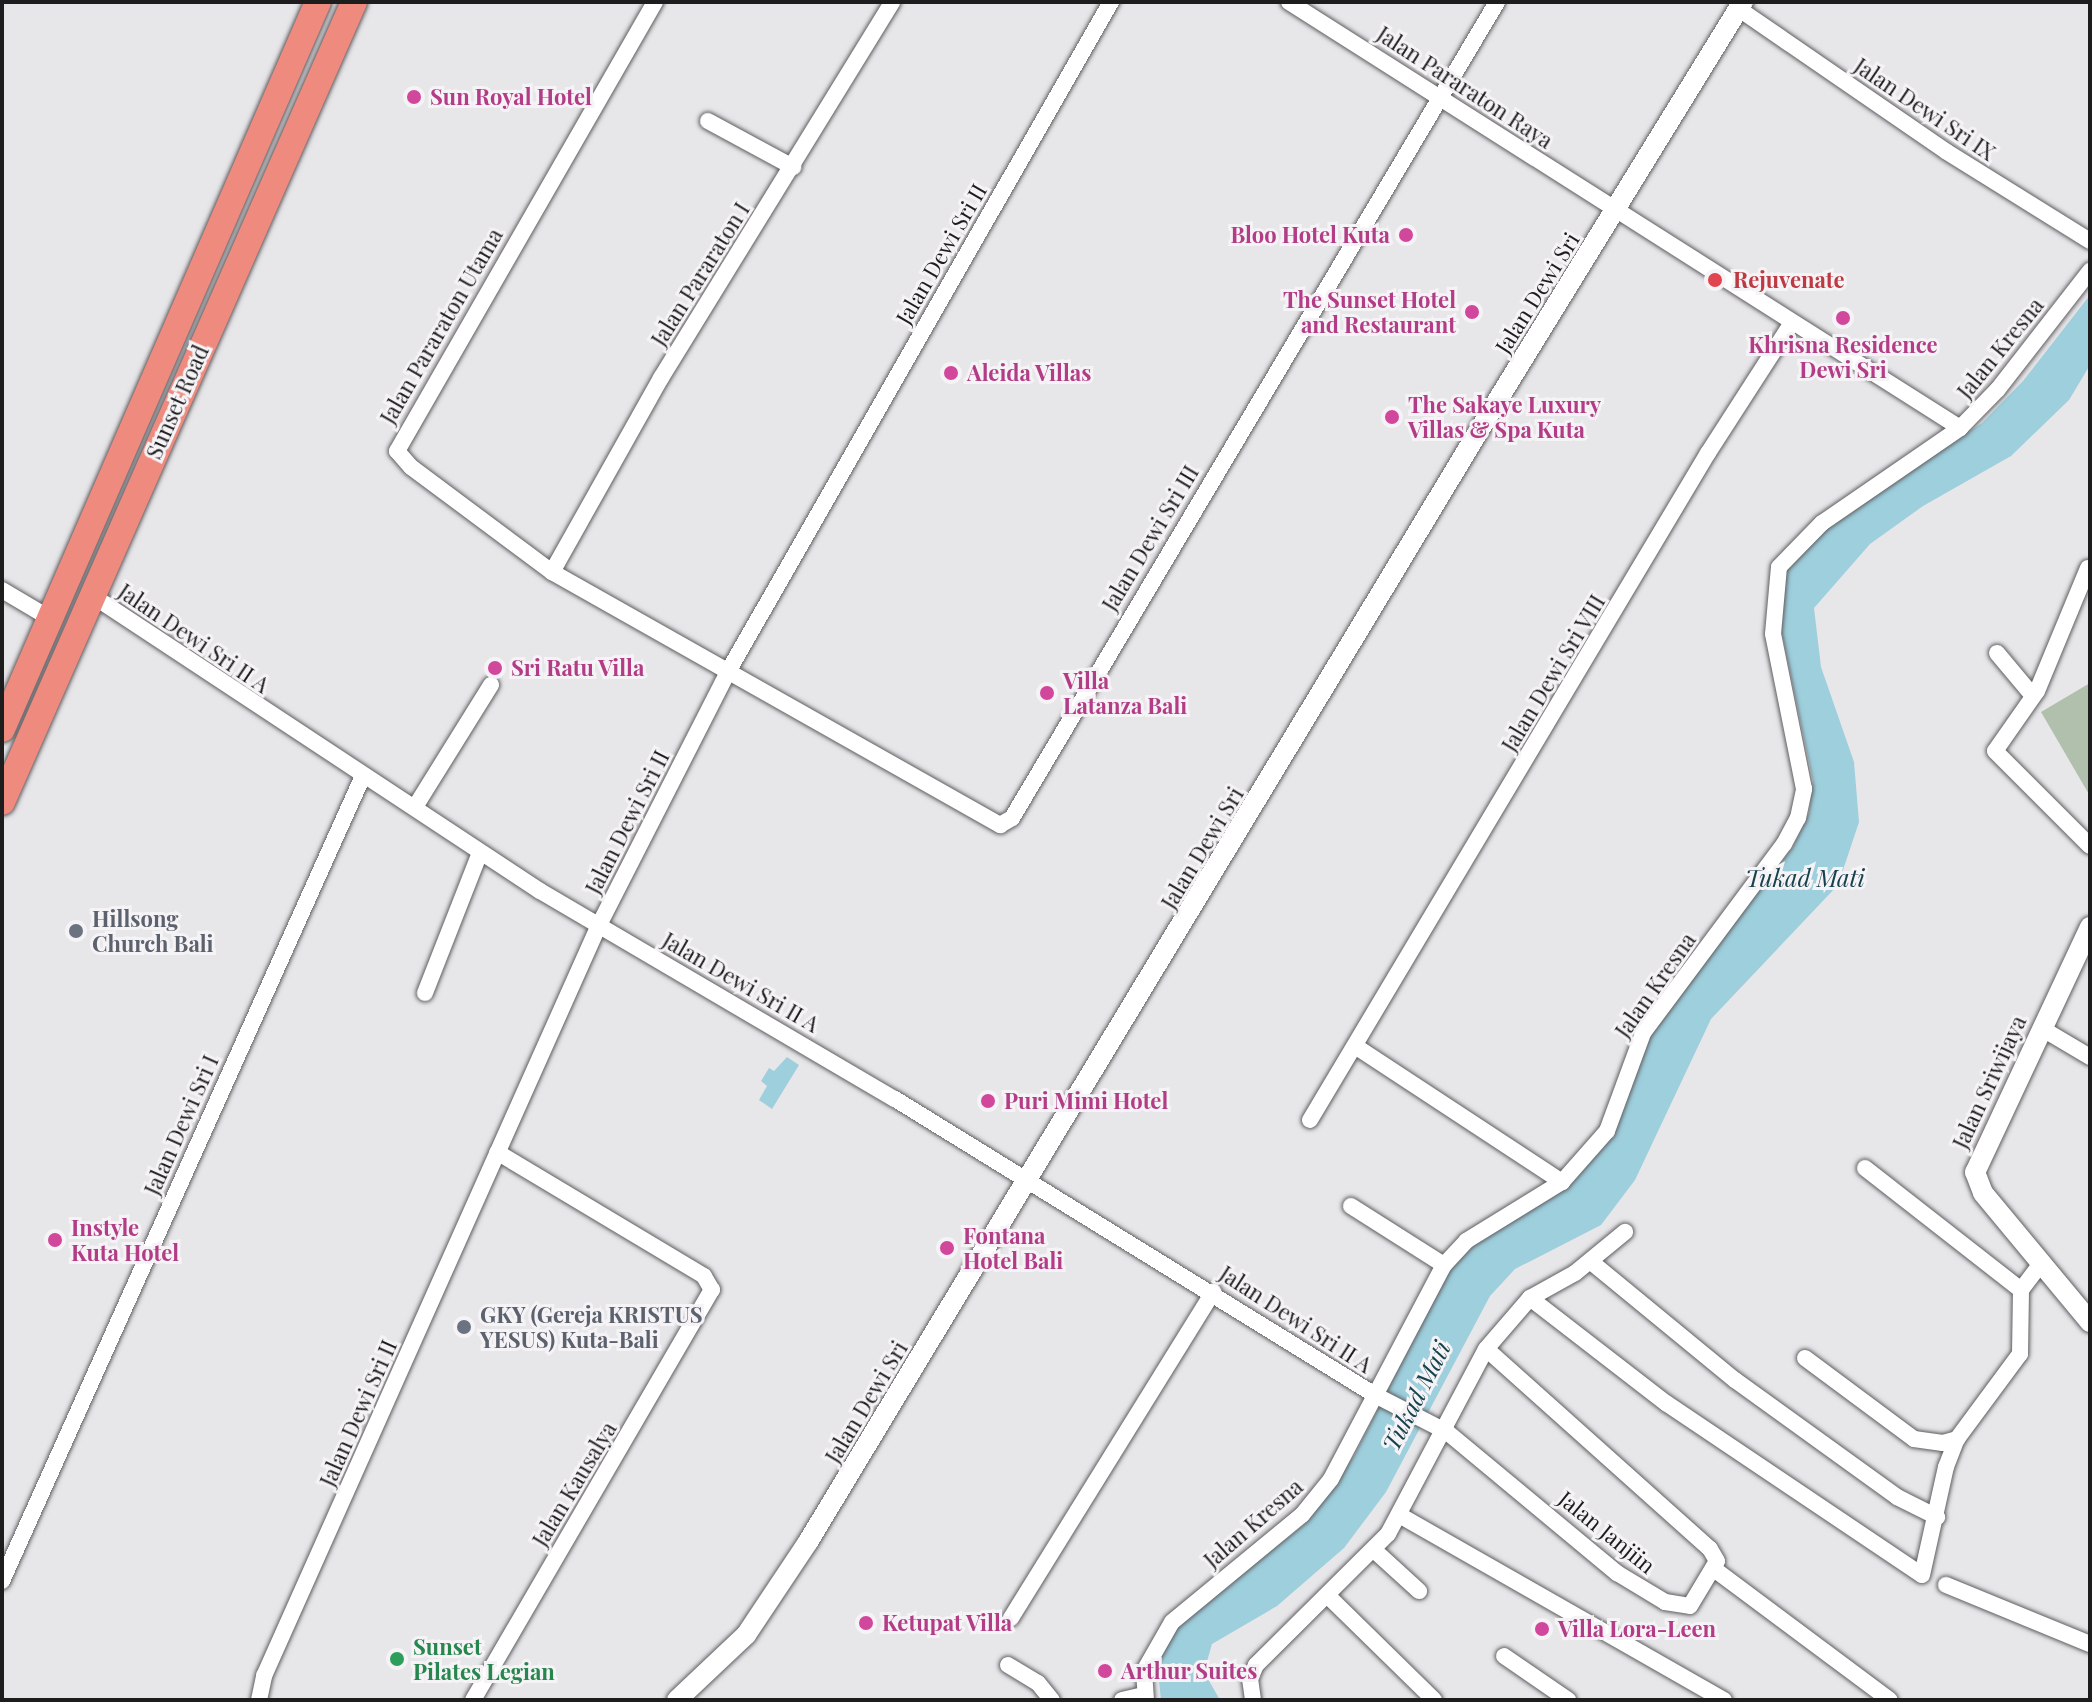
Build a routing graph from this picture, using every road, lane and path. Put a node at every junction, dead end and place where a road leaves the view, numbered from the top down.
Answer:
1 (318, 2) edge
2 (354, 2) edge
3 (655, 2) edge
4 (892, 2) edge
5 (1111, 2) edge
6 (1289, 2) edge
7 (1497, 2) edge
8 (1741, 6) edge
9 (1442, 95) junction
10 (708, 121) dead end
11 (793, 167) junction
12 (1616, 210) junction
13 (2090, 241) edge
14 (2090, 271) edge
15 (1791, 324) junction
16 (1960, 428) junction
17 (2088, 568) dead end
18 (552, 572) junction
19 (2, 590) edge
20 (93, 596) junction
21 (51, 619) junction
22 (1997, 653) dead end
23 (729, 670) junction
24 (491, 685) dead end
25 (2033, 696) junction
26 (2, 729) edge
27 (363, 776) junction
28 (2, 802) edge
29 (415, 807) junction
30 (2090, 846) edge
31 (480, 853) junction
32 (599, 925) junction
33 (2090, 927) edge
34 (425, 993) dead end
35 (2041, 1028) junction
36 (1355, 1046) junction
37 (2090, 1057) edge
38 (1310, 1120) dead end
39 (497, 1152) junction
40 (1865, 1168) dead end
41 (1029, 1179) junction
42 (1562, 1182) junction
43 (1351, 1206) dead end
44 (1625, 1232) dead end
45 (1590, 1261) junction
46 (2041, 1263) junction
47 (1444, 1265) junction
48 (2021, 1290) junction
49 (1213, 1292) junction
50 (1530, 1298) junction
51 (2090, 1322) edge
52 (1486, 1349) junction
53 (1805, 1358) dead end
54 (1377, 1396) junction
55 (1444, 1430) junction
56 (1957, 1439) junction
57 (1401, 1516) junction
58 (1937, 1517) junction
59 (1374, 1550) junction
60 (1714, 1569) junction
61 (2, 1581) edge
62 (1946, 1585) dead end
63 (1419, 1591) dead end
64 (1329, 1597) junction
65 (1011, 1618) dead end
66 (2090, 1644) edge
67 (1504, 1656) dead end
68 (1008, 1665) dead end
69 (1145, 1697) edge
70 (259, 1700) edge
71 (473, 1700) edge
72 (677, 1700) edge
73 (1052, 1700) edge
74 (1122, 1700) edge
75 (1253, 1700) edge
76 (1434, 1700) edge
77 (1568, 1700) edge
78 (1724, 1700) edge
79 (1890, 1700) edge

1 - 21 highway, Sunset Road
2 - 20 highway, Sunset Road
3 - 18 street, Jalan Pararaton Utama
4 - 11 street, Jalan Pararaton I
5 - 23 street, Jalan Dewi Sri II
6 - 9 street, Jalan Pararaton Raya
7 - 9 street, Jalan Dewi Sri III
8 - 12 street, Jalan Dewi Sri
8 - 13 street, Jalan Dewi Sri IX
9 - 12 street, Jalan Pararaton Raya
9 - 23 street, Jalan Dewi Sri III
10 - 11 street
11 - 18 street, Jalan Pararaton I
12 - 15 street, Jalan Pararaton Raya
12 - 41 street, Jalan Dewi Sri
14 - 16 street, Jalan Kresna
15 - 16 street, Jalan Pararaton Raya
15 - 36 street, Jalan Dewi Sri VIII
16 - 42 street, Jalan Kresna
17 - 25 street
18 - 23 street, Jalan Pararaton Utama
19 - 21 street
20 - 27 street, Jalan Dewi Sri II A
20 - 28 highway, Sunset Road
21 - 26 highway, Sunset Road
22 - 25 street
23 - 32 street, Jalan Dewi Sri II
24 - 29 street
25 - 30 street
27 - 29 street, Jalan Dewi Sri II A
27 - 61 street, Jalan Dewi Sri I
29 - 31 street, Jalan Dewi Sri II A
31 - 32 street, Jalan Dewi Sri II A
31 - 34 street
32 - 39 street, Jalan Dewi Sri II
32 - 41 street, Jalan Dewi Sri II A
33 - 35 street, Jalan Sriwijaya
35 - 37 street
35 - 46 street, Jalan Sriwijaya
36 - 38 street, Jalan Dewi Sri VIII
36 - 42 street
39 - 70 street, Jalan Dewi Sri II
39 - 71 street, Jalan Kausalya
40 - 48 street
41 - 49 street, Jalan Dewi Sri II A
41 - 72 street, Jalan Dewi Sri
42 - 47 street, Jalan Kresna
43 - 47 street
44 - 45 street
45 - 50 street
45 - 58 street
46 - 48 street
46 - 51 street, Jalan Sriwijaya
47 - 54 street, Jalan Kresna
48 - 56 street
49 - 54 street, Jalan Dewi Sri II A
49 - 65 street
50 - 52 street
50 - 58 street
52 - 55 street
52 - 60 street
53 - 56 street
54 - 55 street, Jalan Dewi Sri II A
54 - 69 street, Jalan Kresna
55 - 57 street
55 - 60 street, Jalan Janjiin
56 - 58 street
57 - 59 street
57 - 78 street
59 - 63 street
59 - 64 street
60 - 79 street
62 - 66 street
64 - 75 street
64 - 76 street
67 - 77 street
68 - 73 street
69 - 74 street

